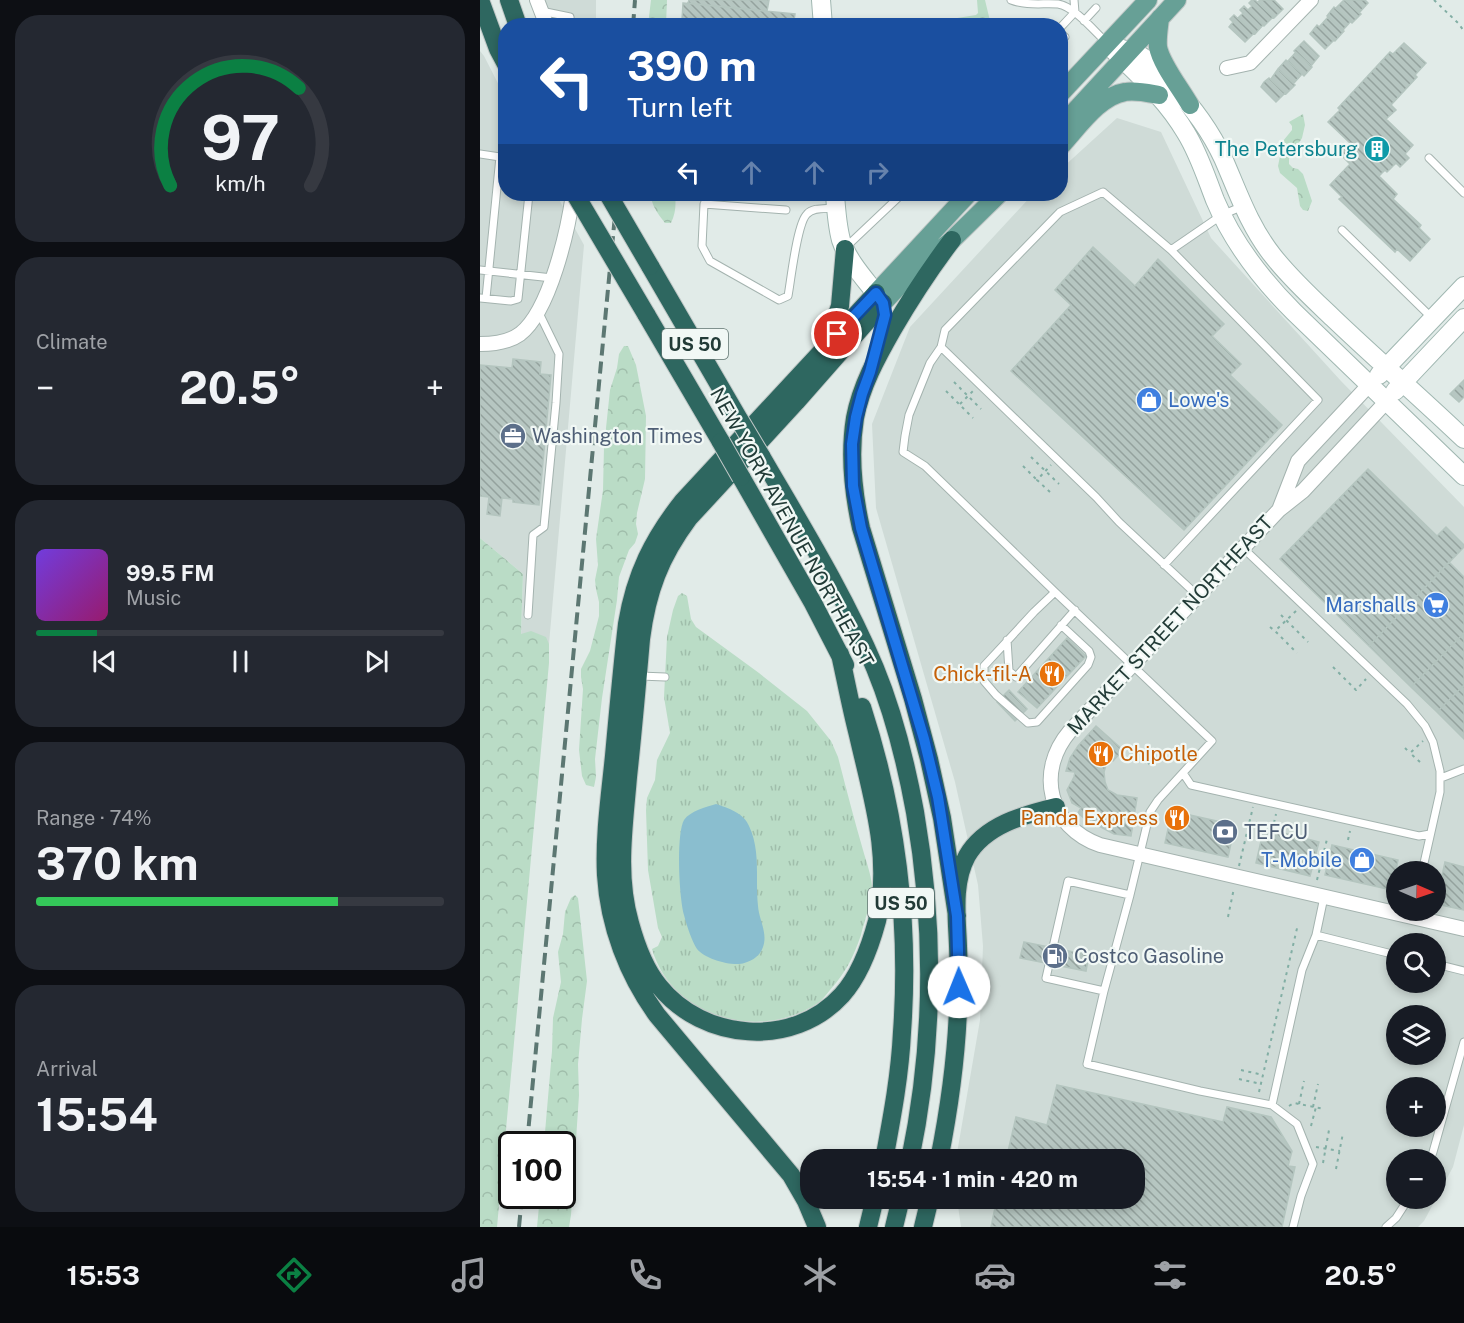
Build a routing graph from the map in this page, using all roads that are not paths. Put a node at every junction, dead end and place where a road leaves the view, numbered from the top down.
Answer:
1 (480, 0) edge
2 (509, 0) edge
3 (821, 0) edge
4 (1074, 0) edge
5 (1148, 0) edge
6 (1177, 0) edge
7 (1311, 0) edge
8 (1014, 1) edge
9 (539, 5) edge
10 (1096, 8) dead end
11 (1075, 12) junction
12 (515, 18) edge
13 (570, 18) edge
14 (822, 18) edge
15 (1160, 18) junction
16 (1068, 19) edge
17 (1084, 21) junction
18 (480, 35) edge
19 (1107, 44) junction
20 (498, 47) edge
21 (498, 53) edge
22 (1126, 55) junction
23 (1227, 68) dead end
24 (1068, 85) edge
25 (1159, 95) junction
26 (1190, 105) junction
27 (1068, 118) edge
28 (1068, 138) edge
29 (480, 154) edge
30 (498, 156) edge
31 (1429, 158) dead end
32 (1464, 192) edge
33 (498, 198) edge
34 (528, 201) edge
35 (572, 201) edge
36 (578, 201) edge
37 (612, 201) edge
38 (836, 201) edge
39 (895, 201) edge
40 (962, 201) edge
41 (993, 201) edge
42 (1243, 206) junction
43 (786, 210) dead end
44 (1222, 215) junction
45 (1342, 230) dead end
46 (952, 240) junction
47 (844, 249) junction
48 (1171, 250) junction
49 (480, 270) edge
50 (489, 271) junction
51 (522, 275) junction
52 (552, 278) junction
53 (1464, 286) edge
54 (483, 298) edge
55 (879, 298) junction
56 (538, 310) junction
57 (1432, 318) junction
58 (1464, 318) edge
59 (480, 344) edge
60 (941, 347) junction
61 (824, 348) junction
62 (1386, 367) junction
63 (870, 372) junction
64 (1403, 383) junction
65 (1369, 385) junction
66 (1386, 402) junction
67 (1464, 439) edge
68 (1464, 476) edge
69 (1279, 510) junction
70 (1243, 548) junction
71 (1164, 565) junction
72 (1055, 592) junction
73 (1198, 596) junction
74 (1075, 610) junction
75 (528, 615) dead end
76 (1061, 625) junction
77 (1007, 640) junction
78 (840, 654) junction
79 (1132, 665) junction
80 (638, 675) junction
81 (665, 677) dead end
82 (1464, 769) edge
83 (1183, 773) junction
84 (1441, 778) junction
85 (1056, 807) junction
86 (1430, 834) junction
87 (1139, 855) junction
88 (1424, 861) edge
89 (1130, 895) junction
90 (1324, 897) junction
91 (1386, 909) edge
92 (957, 916) junction
93 (1436, 921) edge
94 (1464, 929) edge
95 (1316, 935) junction
96 (1386, 952) edge
97 (1446, 966) edge
98 (1464, 971) edge
99 (1104, 991) junction
100 (1464, 1042) edge
101 (1272, 1105) junction
102 (886, 1149) edge
103 (912, 1149) edge
104 (941, 1149) edge
105 (1434, 1149) edge
106 (872, 1209) edge
107 (898, 1209) edge
108 (927, 1209) edge
109 (1402, 1209) edge
110 (817, 1227) edge
111 (868, 1227) edge
112 (894, 1227) edge
113 (923, 1227) edge
114 (1293, 1227) edge
115 (1386, 1227) edge

1 - 20 highway
2 - 12 highway
3 - 14 street
4 - 11 lane
5 - 19 main road
6 - 15 main road
7 - 23 street
8 - 11 lane
9 - 13 lane
10 - 17 lane
11 - 16 lane
11 - 17 lane
15 - 22 main road
15 - 26 main road
17 - 19 lane
18 - 21 highway
19 - 22 street
19 - 24 main road
22 - 25 street
22 - 26 street
22 - 27 main road
25 - 28 main road
25 - 44 street
26 - 42 street
29 - 30 lane
31 - 32 lane
33 - 50 lane
34 - 51 lane
35 - 52 street
36 - 78 highway, NEW YORK AVENUE NORTHEAST / US 50, bridge
37 - 103 highway, NEW YORK AVENUE NORTHEAST / US 50, bridge
38 - 43 lane
38 - 47 street
39 - 47 lane
40 - 55 main road
41 - 46 main road
42 - 44 lane
42 - 62 street
44 - 48 lane
44 - 65 street
45 - 57 lane
46 - 55 main road
46 - 63 highway
47 - 55 street
47 - 61 highway
48 - 60 lane
48 - 71 lane
49 - 50 lane
50 - 51 lane
50 - 54 lane
51 - 52 lane
51 - 54 lane
52 - 56 street
53 - 57 street
55 - 61 highway
55 - 63 highway
55 - 80 highway
56 - 59 street
56 - 75 lane
57 - 62 street
58 - 64 street
60 - 71 lane
60 - 72 lane
61 - 110 highway
62 - 64 street
62 - 65 street
63 - 92 highway
64 - 66 street
64 - 67 street
65 - 66 street
65 - 69 street, MARKET STREET NORTHEAST
66 - 68 street
66 - 69 street, MARKET STREET NORTHEAST
69 - 70 street, MARKET STREET NORTHEAST
70 - 73 street, MARKET STREET NORTHEAST
70 - 84 lane
71 - 73 lane
72 - 74 lane
72 - 77 lane
73 - 79 street, MARKET STREET NORTHEAST
74 - 76 lane
74 - 79 lane
76 - 77 lane
76 - 77 lane
78 - 80 highway
78 - 102 highway, NEW YORK AVENUE NORTHEAST / US 50
79 - 83 lane
79 - 85 street, MARKET STREET NORTHEAST
80 - 81 lane
82 - 84 lane
83 - 86 lane
83 - 87 lane
84 - 86 lane
85 - 87 street, MARKET STREET NORTHEAST
85 - 92 highway
86 - 88 lane
87 - 89 lane
87 - 90 street, MARKET STREET NORTHEAST
89 - 99 lane
89 - 99 lane
90 - 91 street, MARKET STREET NORTHEAST
90 - 95 lane
92 - 104 highway
93 - 94 street, MARKET STREET NORTHEAST
95 - 96 lane
95 - 101 lane
97 - 98 lane
99 - 101 lane
100 - 105 lane
101 - 114 lane
106 - 111 highway
107 - 112 highway
108 - 113 highway
109 - 115 lane

